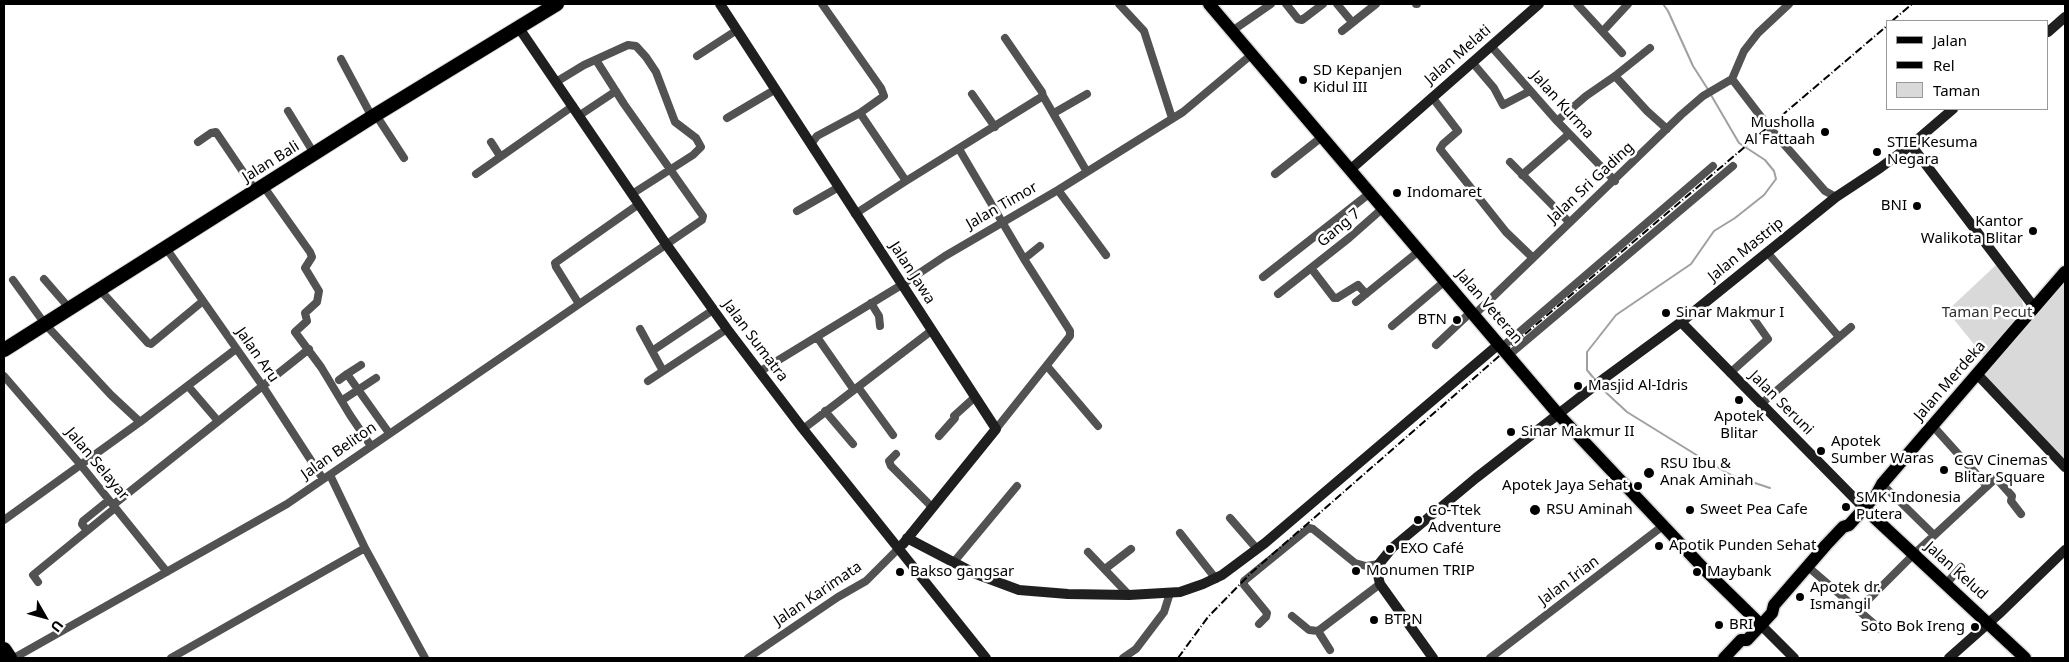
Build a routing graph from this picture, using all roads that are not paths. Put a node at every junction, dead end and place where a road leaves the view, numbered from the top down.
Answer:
1 (557, 4) edge
2 (720, 4) edge
3 (822, 4) edge
4 (1120, 4) edge
5 (1209, 4) edge
6 (1272, 4) edge
7 (1286, 4) edge
8 (1324, 4) edge
9 (1337, 4) edge
10 (1376, 4) edge
11 (1539, 4) edge
12 (1577, 4) edge
13 (1628, 4) edge
14 (1789, 4) edge
15 (2065, 17) edge
16 (1352, 22) junction
17 (519, 28) junction
18 (737, 30) junction
19 (1342, 30) dead end
20 (1232, 31) junction
21 (1603, 31) junction
22 (2049, 31) edge
23 (1005, 38) dead end
24 (1491, 46) junction
25 (1650, 48) dead end
26 (1622, 52) dead end
27 (1251, 55) junction
28 (696, 56) dead end
29 (341, 59) dead end
30 (596, 60) junction
31 (1472, 62) junction
32 (1615, 76) junction
33 (1732, 79) junction
34 (556, 82) junction
35 (776, 89) junction
36 (616, 91) junction
37 (1530, 91) junction
38 (972, 94) dead end
39 (1087, 94) dead end
40 (1043, 96) junction
41 (1432, 98) junction
42 (574, 106) junction
43 (1952, 110) edge
44 (288, 111) dead end
45 (860, 112) junction
46 (1054, 113) junction
47 (580, 115) junction
48 (374, 116) junction
49 (727, 118) dead end
50 (1173, 118) junction
51 (1557, 121) junction
52 (995, 127) junction
53 (1667, 129) junction
54 (1570, 134) junction
55 (1323, 136) junction
56 (198, 142) dead end
57 (491, 142) dead end
58 (810, 144) junction
59 (1911, 144) junction
60 (960, 149) junction
61 (315, 155) junction
62 (500, 156) junction
63 (404, 158) dead end
64 (1510, 162) dead end
65 (1713, 166) dead end
66 (1733, 166) dead end
67 (1351, 169) junction
68 (671, 170) junction
69 (1087, 172) junction
70 (476, 174) dead end
71 (1275, 174) dead end
72 (1522, 175) junction
73 (906, 180) junction
74 (1615, 181) junction
75 (839, 187) junction
76 (260, 189) junction
77 (1058, 190) junction
78 (1370, 192) junction
79 (632, 194) junction
80 (1832, 200) junction
81 (639, 204) junction
82 (1383, 208) junction
83 (797, 211) dead end
84 (855, 214) junction
85 (1002, 222) junction
86 (1570, 222) junction
87 (666, 244) junction
88 (1040, 246) dead end
89 (166, 248) junction
90 (1420, 251) junction
91 (1767, 252) junction
92 (1106, 255) dead end
93 (1533, 258) junction
94 (1024, 259) junction
95 (1311, 268) junction
96 (2065, 272) edge
97 (1263, 277) dead end
98 (44, 279) dead end
99 (13, 280) dead end
100 (1445, 281) junction
101 (903, 284) junction
102 (100, 290) junction
103 (1278, 294) dead end
104 (1366, 294) junction
105 (203, 301) junction
106 (1356, 302) dead end
107 (871, 303) junction
108 (579, 304) junction
109 (2034, 307) junction
110 (70, 309) junction
111 (713, 310) junction
112 (1473, 314) junction
113 (1751, 315) dead end
114 (1681, 322) junction
115 (45, 324) junction
116 (880, 326) dead end
117 (1392, 326) dead end
118 (1851, 327) dead end
119 (640, 329) dead end
120 (727, 329) junction
121 (931, 331) junction
122 (816, 337) junction
123 (1839, 337) junction
124 (1436, 344) dead end
125 (236, 349) junction
126 (309, 349) junction
127 (1503, 349) junction
128 (4, 350) edge
129 (652, 350) junction
130 (361, 365) dead end
131 (1047, 366) junction
132 (663, 371) junction
133 (759, 372) junction
134 (1730, 373) junction
135 (348, 374) junction
136 (1977, 374) junction
137 (4, 376) edge
138 (376, 378) dead end
139 (339, 380) dead end
140 (648, 381) dead end
141 (262, 385) junction
142 (188, 386) junction
143 (359, 389) junction
144 (856, 389) junction
145 (975, 396) junction
146 (344, 399) dead end
147 (1761, 404) junction
148 (826, 411) junction
149 (1558, 414) junction
150 (218, 421) junction
151 (140, 422) junction
152 (1098, 426) dead end
153 (1933, 426) junction
154 (803, 428) junction
155 (996, 429) junction
156 (390, 433) junction
157 (893, 435) dead end
158 (939, 436) dead end
159 (853, 444) dead end
160 (371, 446) junction
161 (896, 454) dead end
162 (80, 464) junction
163 (2065, 467) edge
164 (327, 477) junction
165 (1017, 486) dead end
166 (1880, 486) junction
167 (1987, 486) junction
168 (112, 504) junction
169 (1862, 506) junction
170 (932, 507) junction
171 (2021, 514) dead end
172 (1230, 518) dead end
173 (4, 520) edge
174 (1664, 525) junction
175 (85, 528) dead end
176 (1180, 533) dead end
177 (1934, 535) junction
178 (907, 538) junction
179 (365, 548) junction
180 (899, 548) junction
181 (1130, 548) dead end
182 (1257, 549) junction
183 (2065, 550) edge
184 (1088, 552) dead end
185 (1914, 554) junction
186 (952, 563) junction
187 (1380, 564) junction
188 (1807, 566) junction
189 (1960, 566) dead end
190 (1105, 569) junction
191 (167, 572) junction
192 (1216, 579) junction
193 (38, 582) dead end
194 (1380, 584) junction
195 (1946, 584) junction
196 (1175, 593) junction
197 (1129, 595) junction
198 (1858, 610) junction
199 (1292, 616) dead end
200 (1988, 622) junction
201 (1758, 623) junction
202 (1259, 624) dead end
203 (1880, 629) dead end
204 (1318, 632) junction
205 (4, 649) edge
206 (1330, 650) dead end
207 (12, 658) edge
208 (174, 658) edge
209 (426, 658) edge
210 (748, 658) edge
211 (986, 658) edge
212 (1123, 658) edge
213 (1433, 658) edge
214 (1490, 658) edge
215 (1724, 658) edge
216 (1794, 658) edge
217 (1949, 658) edge
218 (2025, 658) edge

1 - 17 highway, Jalan Bali
2 - 18 main road, Jalan Jawa
3 - 45 street
4 - 50 street
5 - 20 main road, Jalan Veteran
6 - 20 street
7 - 8 street
9 - 16 street
10 - 16 street
11 - 24 main road, Jalan Melati
12 - 21 street
13 - 21 street
14 - 33 street
15 - 22 main road
16 - 19 street
17 - 34 main road, Jalan Sumatra
17 - 48 highway, Jalan Bali
18 - 28 street
18 - 35 main road, Jalan Jawa
20 - 27 main road, Jalan Veteran
21 - 26 street
23 - 40 street
24 - 31 main road, Jalan Melati
24 - 37 street, Jalan Kurma
25 - 32 street
27 - 50 street, Jalan Timor
27 - 55 main road, Jalan Veteran
29 - 48 street
30 - 34 street
30 - 36 street
30 - 68 street
31 - 37 street
31 - 41 main road, Jalan Melati
32 - 51 street
32 - 53 street
33 - 53 street, Jalan Sri Gading
33 - 80 street
34 - 42 main road, Jalan Sumatra
35 - 49 street
35 - 58 main road, Jalan Jawa
36 - 47 street
36 - 68 street
37 - 51 street, Jalan Kurma
38 - 52 street
39 - 46 street
40 - 46 street
40 - 52 street
41 - 67 main road, Jalan Melati
41 - 93 street
42 - 47 main road, Jalan Sumatra
42 - 62 street
43 - 59 main road, Jalan Mastrip
44 - 61 street
45 - 58 street
45 - 73 street
46 - 69 street
47 - 79 main road, Jalan Sumatra
48 - 61 highway, Jalan Bali
48 - 63 street
50 - 69 street, Jalan Timor
51 - 54 street, Jalan Kurma
52 - 60 street
53 - 74 street, Jalan Sri Gading
54 - 72 street
54 - 74 street, Jalan Kurma
55 - 67 main road, Jalan Veteran
55 - 71 street
56 - 76 street
57 - 62 street
58 - 75 main road, Jalan Jawa
59 - 80 main road, Jalan Mastrip
59 - 109 main road
60 - 73 street
60 - 85 street
61 - 76 highway, Jalan Bali
62 - 70 street
64 - 72 street
65 - 127 street
66 - 127 street
67 - 78 main road, Jalan Veteran
68 - 79 street
68 - 87 street, Jalan Beliton
69 - 77 street, Jalan Timor
72 - 86 street
73 - 84 street
74 - 86 street, Jalan Sri Gading
75 - 83 street
75 - 84 main road, Jalan Jawa
76 - 89 highway, Jalan Bali
76 - 126 street
77 - 85 street, Jalan Timor
77 - 92 street
78 - 82 main road, Jalan Veteran
78 - 97 street
79 - 81 main road, Jalan Sumatra
80 - 91 main road, Jalan Mastrip
81 - 87 main road, Jalan Sumatra
81 - 108 street
82 - 90 main road, Jalan Veteran
82 - 95 street, Gang 7
84 - 101 main road, Jalan Jawa
85 - 94 street
85 - 101 street, Jalan Timor
86 - 93 street, Jalan Sri Gading
87 - 108 street, Jalan Beliton
87 - 111 main road, Jalan Sumatra
88 - 94 street
89 - 102 highway, Jalan Bali
89 - 105 street, Jalan Aru
90 - 100 main road, Jalan Veteran
90 - 104 street
91 - 114 main road, Jalan Mastrip
91 - 123 street
93 - 112 street, Jalan Sri Gading
94 - 131 street
95 - 103 street, Gang 7
95 - 104 street
96 - 109 main road, Jalan Merdeka
98 - 110 street
99 - 115 street
100 - 112 main road, Jalan Veteran
100 - 117 street
101 - 107 street, Jalan Timor
101 - 121 main road, Jalan Jawa
102 - 105 street
102 - 110 highway, Jalan Bali
104 - 106 street
105 - 125 street, Jalan Aru
107 - 116 street
107 - 122 street, Jalan Timor
108 - 156 street, Jalan Beliton
109 - 136 main road, Jalan Merdeka
110 - 115 highway, Jalan Bali
111 - 120 main road, Jalan Sumatra
111 - 129 street
112 - 124 street, Jalan Sri Gading
112 - 127 main road, Jalan Veteran
113 - 134 street
114 - 134 main road, Jalan Seruni
114 - 149 main road, Jalan Mastrip
115 - 128 highway, Jalan Bali
115 - 151 street
118 - 123 street
119 - 129 street
120 - 132 street
120 - 133 main road, Jalan Sumatra
121 - 144 street
121 - 145 main road, Jalan Jawa
122 - 133 street, Jalan Timor
122 - 144 street
123 - 147 street
125 - 141 street, Jalan Aru
125 - 142 street
126 - 141 street
126 - 160 street
127 - 149 main road, Jalan Veteran
127 - 182 main road
129 - 132 street
130 - 135 street
131 - 152 street
131 - 155 street
132 - 140 street
133 - 154 main road, Jalan Sumatra
134 - 147 main road, Jalan Seruni
135 - 139 street
135 - 143 street
136 - 153 main road, Jalan Merdeka
136 - 163 main road
137 - 162 street, Jalan Selayar
138 - 143 street
141 - 150 street
141 - 164 street, Jalan Aru
142 - 150 street
142 - 151 street
143 - 146 street
143 - 156 street
144 - 148 street
144 - 157 street
145 - 155 main road, Jalan Jawa
145 - 158 street
147 - 169 main road, Jalan Seruni
148 - 154 street
148 - 159 street
149 - 174 main road, Jalan Veteran
149 - 187 main road, Jalan Mastrip
150 - 168 street
151 - 162 street
153 - 166 main road, Jalan Merdeka
153 - 167 street
154 - 180 main road, Jalan Sumatra
155 - 170 main road
156 - 160 street, Jalan Beliton
160 - 164 street, Jalan Beliton
161 - 170 street
162 - 168 street, Jalan Selayar
162 - 173 street
164 - 179 street, Jalan Aru
164 - 191 street, Jalan Beliton
165 - 186 street
166 - 169 main road, Jalan Merdeka
166 - 177 street
167 - 171 street
167 - 177 street
168 - 175 street
168 - 191 street, Jalan Selayar
168 - 193 street
169 - 185 main road, Jalan Kelud
169 - 188 main road, Jalan Merdeka
170 - 178 main road
172 - 182 street
174 - 201 main road, Jalan Veteran
174 - 214 street, Jalan Irian
176 - 192 street
177 - 185 street
178 - 180 main road
178 - 186 main road
179 - 208 street
179 - 209 street, Jalan Aru
180 - 210 street, Jalan Karimata
180 - 211 main road, Jalan Sumatra
181 - 190 street
182 - 192 main road
183 - 200 main road
184 - 190 street
185 - 195 main road, Jalan Kelud
185 - 198 street
186 - 197 main road
187 - 194 main road
187 - 202 street
188 - 198 street
188 - 201 main road, Jalan Merdeka
189 - 195 street
190 - 197 street
191 - 207 street, Jalan Beliton
192 - 196 main road
194 - 204 street
194 - 213 main road
195 - 200 main road, Jalan Kelud
196 - 197 main road
196 - 212 street
198 - 203 street
199 - 204 street
200 - 217 main road
200 - 218 main road, Jalan Kelud
201 - 215 main road, Jalan Merdeka
201 - 216 main road
204 - 206 street
205 - 207 highway

